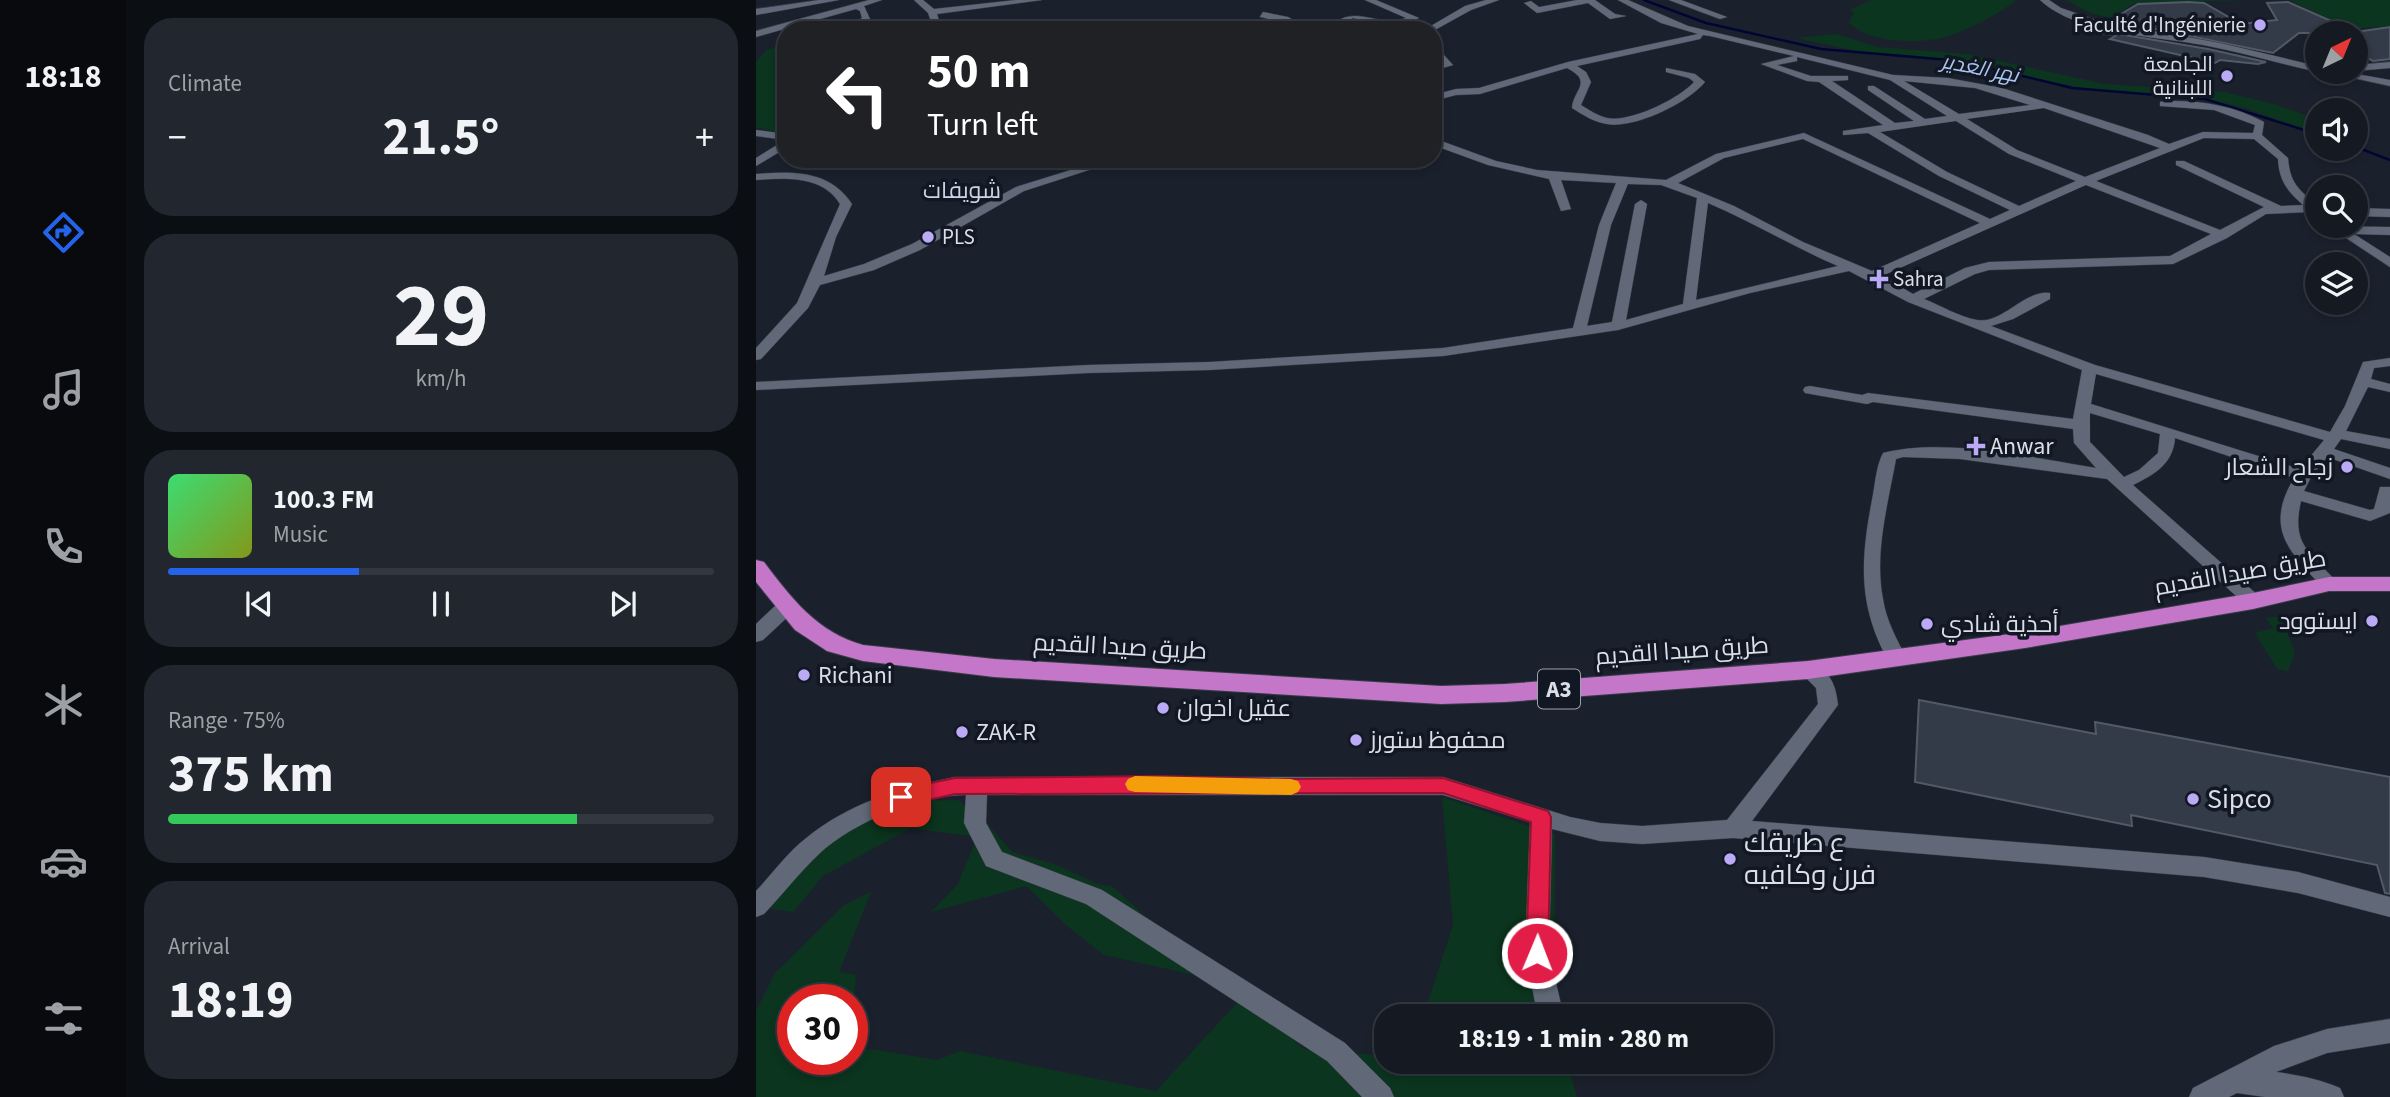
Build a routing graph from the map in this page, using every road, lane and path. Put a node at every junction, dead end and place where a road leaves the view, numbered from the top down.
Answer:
1 (814, 0) edge
2 (835, 0) edge
3 (878, 0) edge
4 (918, 0) edge
5 (1038, 0) edge
6 (1369, 0) edge
7 (1495, 0) edge
8 (1590, 0) edge
9 (1622, 0) edge
10 (1673, 0) edge
11 (2044, 0) edge
12 (2051, 0) edge
13 (1528, 3) dead end
14 (856, 5) junction
15 (756, 10) edge
16 (932, 12) junction
17 (1263, 15) dead end
18 (1622, 16) dead end
19 (1723, 17) dead end
20 (1414, 18) junction
21 (801, 21) edge
22 (862, 21) edge
23 (935, 21) edge
24 (1289, 21) edge
25 (1339, 21) edge
26 (1380, 21) edge
27 (1404, 21) edge
28 (1424, 21) edge
29 (2094, 21) junction
30 (1442, 22) edge
31 (777, 28) edge
32 (1710, 33) junction
33 (756, 34) edge
34 (1805, 57) junction
35 (2305, 64) edge
36 (1568, 65) junction
37 (2390, 65) edge
38 (2368, 67) edge
39 (1669, 70) dead end
40 (1442, 76) edge
41 (2368, 77) edge
42 (1445, 78) dead end
43 (1845, 78) dead end
44 (1893, 78) junction
45 (1822, 79) junction
46 (2390, 81) edge
47 (1871, 88) dead end
48 (1442, 90) edge
49 (1450, 94) junction
50 (1442, 96) edge
51 (2164, 104) dead end
52 (2042, 106) junction
53 (1956, 118) junction
54 (1924, 123) junction
55 (1895, 128) junction
56 (1872, 131) junction
57 (756, 133) edge
58 (1847, 133) dead end
59 (777, 135) edge
60 (2257, 136) junction
61 (1442, 145) edge
62 (777, 149) edge
63 (2171, 149) junction
64 (756, 163) edge
65 (2180, 163) dead end
66 (1089, 168) edge
67 (756, 177) edge
68 (1554, 177) junction
69 (1622, 179) junction
70 (2087, 180) junction
71 (1669, 183) junction
72 (1703, 197) junction
73 (2305, 201) edge
74 (1641, 204) dead end
75 (1565, 209) dead end
76 (2019, 210) junction
77 (2279, 210) junction
78 (2305, 210) edge
79 (2368, 212) edge
80 (2390, 213) edge
81 (1989, 223) junction
82 (2368, 230) edge
83 (2390, 231) edge
84 (2223, 235) junction
85 (2351, 238) edge
86 (2390, 263) edge
87 (1850, 267) junction
88 (1872, 276) junction
89 (815, 282) junction
90 (2045, 296) dead end
91 (1913, 299) junction
92 (1689, 306) junction
93 (1979, 325) junction
94 (1618, 326) junction
95 (1579, 332) junction
96 (756, 356) edge
97 (2390, 362) edge
98 (2090, 368) junction
99 (2364, 382) junction
100 (756, 386) edge
101 (2390, 388) edge
102 (1810, 390) dead end
103 (2084, 407) junction
104 (2080, 425) junction
105 (2168, 431) junction
106 (2332, 441) junction
107 (2390, 444) edge
108 (2302, 475) junction
109 (2117, 480) junction
110 (2388, 482) edge
111 (2294, 494) junction
112 (756, 567) edge
113 (2390, 583) edge
114 (2329, 584) junction
115 (2253, 601) junction
116 (782, 610) junction
117 (756, 613) edge
118 (756, 635) edge
119 (1896, 659) junction
120 (1808, 670) junction
121 (977, 786) junction
122 (1541, 817) junction
123 (1733, 829) junction
124 (756, 907) edge
125 (2390, 907) edge
126 (1548, 1004) edge
127 (2390, 1031) edge
128 (2233, 1079) junction
129 (1381, 1097) edge
130 (2202, 1097) edge
131 (2331, 1097) edge

1 - 15 street
2 - 15 street
3 - 14 street
4 - 16 street
5 - 16 street
6 - 20 street
7 - 30 street
8 - 13 street
8 - 18 street
9 - 32 street
10 - 19 street
11 - 29 street
12 - 29 street
14 - 21 street
14 - 22 street
16 - 23 street
17 - 24 street
20 - 27 street
20 - 28 street
25 - 26 street
29 - 35 street
31 - 33 street
32 - 34 street
32 - 36 street
34 - 44 street
34 - 45 street
36 - 39 street
36 - 49 street
37 - 38 street
40 - 42 street
41 - 46 street
43 - 45 street
44 - 52 street
44 - 53 street
45 - 55 street
47 - 54 street
48 - 49 street
49 - 50 street
51 - 60 street
52 - 53 street
52 - 63 street
53 - 54 street
53 - 70 street
54 - 55 street
55 - 56 street
56 - 58 street
56 - 76 street
57 - 59 street
60 - 63 street
60 - 73 street
61 - 68 street
62 - 64 street
63 - 70 street
65 - 77 street
66 - 89 street
67 - 89 street
68 - 69 street
68 - 75 street
69 - 71 street
69 - 95 street
70 - 76 street
70 - 84 street
71 - 72 street
71 - 81 street
72 - 87 street
72 - 92 street
74 - 94 street
76 - 81 street
77 - 78 street
77 - 84 street
79 - 80 street
81 - 88 street
82 - 83 street
84 - 91 street
85 - 86 street
87 - 88 street
87 - 92 street
88 - 91 street
89 - 96 street
90 - 93 street
91 - 93 street
92 - 94 street
93 - 98 street
94 - 95 street
95 - 100 street
97 - 99 street
98 - 103 street
98 - 106 street
99 - 101 street
99 - 106 street
102 - 104 street
103 - 104 street
103 - 105 street
104 - 109 street
105 - 108 street
105 - 109 street
106 - 107 street
106 - 108 street
106 - 110 street
108 - 111 street
109 - 115 street
109 - 119 street
110 - 111 street
111 - 114 street
112 - 116 highway, طريق صيدا القديم / A3
113 - 114 highway, طريق صيدا القديم / A3
114 - 115 highway, طريق صيدا القديم / A3
115 - 119 highway, طريق صيدا القديم / A3
116 - 117 street
116 - 118 street
116 - 120 highway, طريق صيدا القديم / A3
119 - 120 highway, طريق صيدا القديم / A3
120 - 123 street
121 - 122 street
121 - 124 street
121 - 129 street
122 - 123 street
122 - 126 street
123 - 125 street
127 - 128 street
128 - 130 street
128 - 131 street

